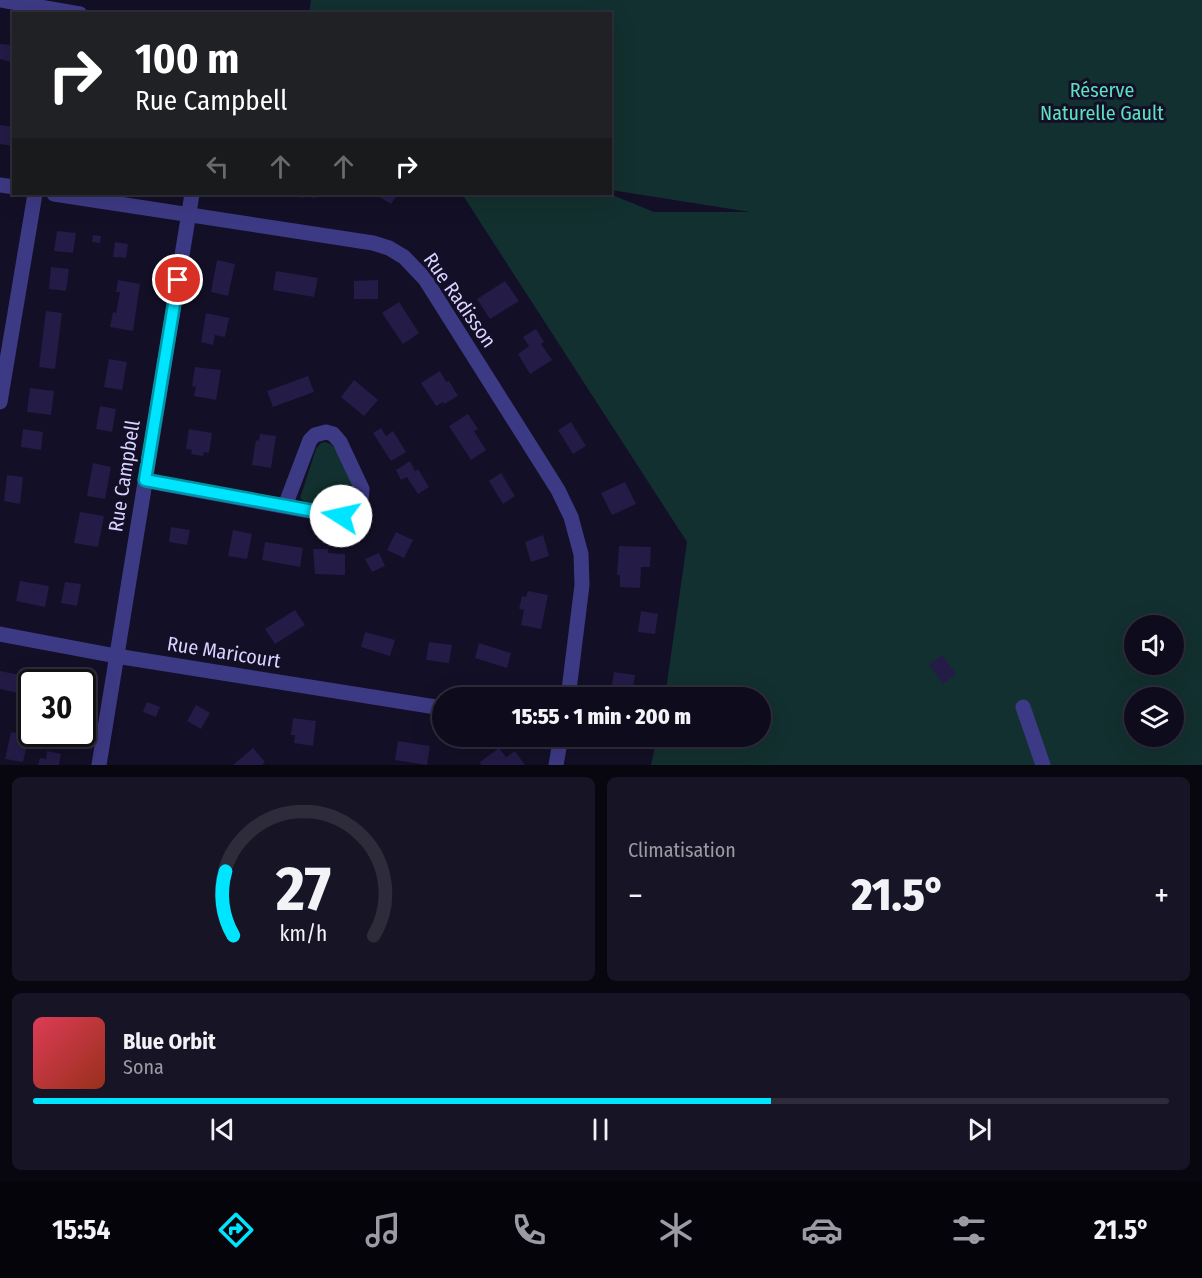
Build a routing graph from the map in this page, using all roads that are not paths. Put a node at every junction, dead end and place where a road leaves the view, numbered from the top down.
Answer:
1 (0, 0) edge
2 (69, 12) edge
3 (35, 195) edge
4 (60, 195) edge
5 (192, 195) edge
6 (188, 215) junction
7 (0, 402) edge
8 (145, 480) junction
9 (285, 506) junction
10 (0, 634) edge
11 (116, 656) junction
12 (569, 687) edge
13 (432, 706) edge
14 (1023, 707) dead end
15 (559, 747) edge
16 (99, 765) edge
17 (556, 765) edge
18 (1043, 765) edge

1 - 2 street
3 - 7 street
4 - 6 street, Rue Radisson
5 - 6 street, Rue Campbell
6 - 8 street, Rue Campbell
6 - 12 street, Rue Radisson
8 - 9 street
8 - 11 street, Rue Campbell
9 - 9 street
10 - 11 street, Rue Maricourt
11 - 13 street, Rue Maricourt
11 - 16 street, Rue Campbell
14 - 18 street
15 - 17 street

